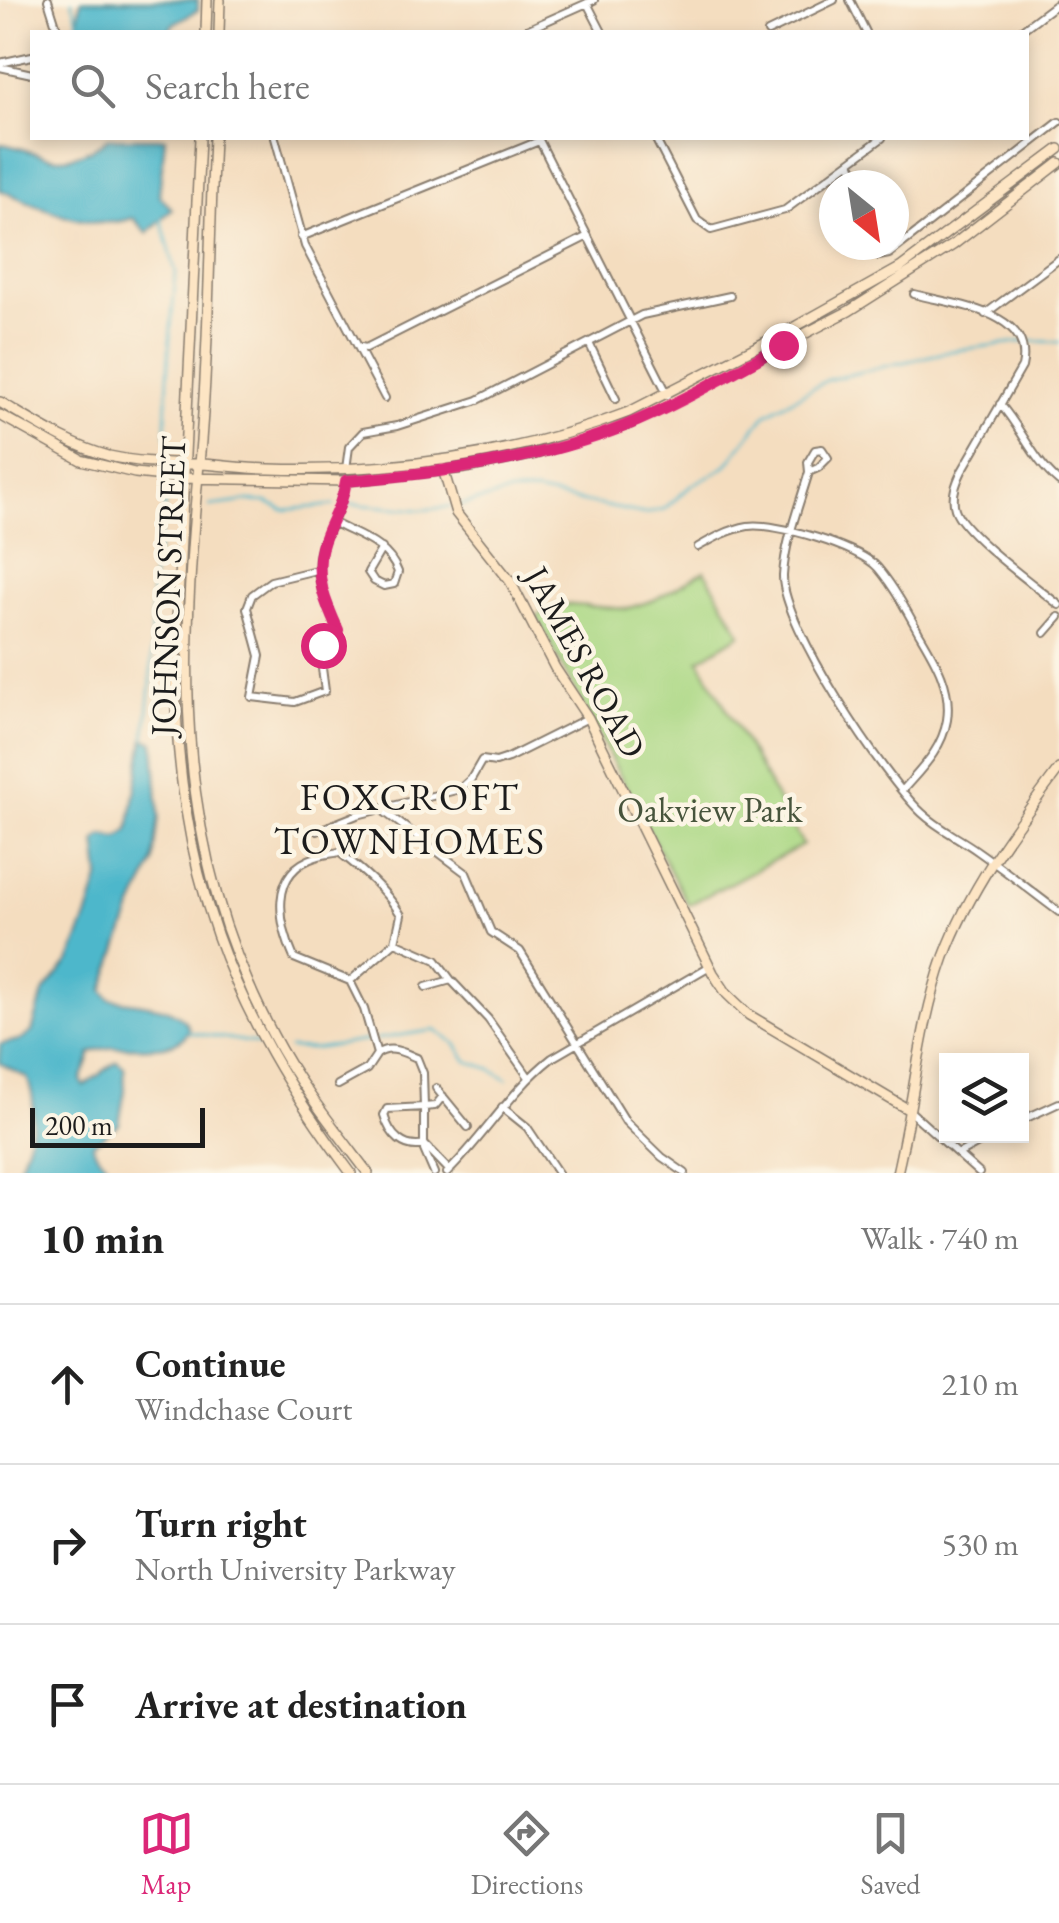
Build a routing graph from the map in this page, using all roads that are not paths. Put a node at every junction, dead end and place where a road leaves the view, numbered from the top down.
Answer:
1 (48, 0) edge
2 (208, 0) edge
3 (220, 0) edge
4 (834, 0) edge
5 (850, 0) edge
6 (590, 2) edge
7 (1059, 2) edge
8 (57, 30) edge
9 (206, 30) edge
10 (219, 30) edge
11 (527, 30) edge
12 (601, 30) edge
13 (772, 30) edge
14 (865, 30) edge
15 (1022, 30) edge
16 (30, 57) edge
17 (0, 65) edge
18 (30, 73) edge
19 (1059, 122) edge
20 (200, 140) edge
21 (214, 140) edge
22 (276, 140) edge
23 (536, 140) edge
24 (539, 140) edge
25 (656, 140) edge
26 (879, 140) edge
27 (1059, 149) edge
28 (850, 162) junction
29 (1059, 163) edge
30 (854, 170) edge
31 (588, 236) junction
32 (301, 237) junction
33 (909, 238) edge
34 (1059, 259) edge
35 (914, 294) dead end
36 (730, 296) dead end
37 (985, 314) junction
38 (630, 320) junction
39 (588, 344) junction
40 (358, 345) junction
41 (386, 398) dead end
42 (616, 398) dead end
43 (670, 399) junction
44 (0, 402) edge
45 (1000, 404) junction
46 (0, 416) edge
47 (184, 464) junction
48 (199, 464) junction
49 (442, 465) junction
50 (346, 468) junction
51 (809, 472) dead end
52 (183, 478) junction
53 (197, 478) junction
54 (346, 481) junction
55 (1059, 482) edge
56 (334, 523) junction
57 (790, 533) junction
58 (698, 547) dead end
59 (382, 548) junction
60 (320, 568) junction
61 (1059, 605) edge
62 (1059, 617) edge
63 (1045, 634) dead end
64 (588, 718) junction
65 (1059, 768) edge
66 (902, 790) junction
67 (382, 810) junction
68 (317, 831) dead end
69 (992, 861) junction
70 (1059, 912) edge
71 (394, 942) junction
72 (710, 966) junction
73 (451, 980) junction
74 (350, 981) junction
75 (426, 987) dead end
76 (576, 1044) junction
77 (377, 1054) junction
78 (528, 1076) junction
79 (338, 1086) dead end
80 (436, 1088) dead end
81 (443, 1096) junction
82 (1059, 1104) edge
83 (502, 1106) junction
84 (424, 1107) junction
85 (909, 1110) junction
86 (1029, 1117) edge
87 (468, 1127) dead end
88 (978, 1143) edge
89 (426, 1145) junction
90 (958, 1154) junction
91 (449, 1172) edge
92 (351, 1173) edge
93 (368, 1173) edge
94 (434, 1173) edge
95 (558, 1173) edge
96 (685, 1173) edge
97 (897, 1173) edge
98 (979, 1173) edge

1 - 8 street
2 - 9 main road
3 - 10 main road
4 - 13 street
5 - 14 street
6 - 11 street
6 - 12 street
7 - 15 street
16 - 17 street
17 - 18 street
19 - 33 street
20 - 47 main road, JOHNSON STREET
21 - 48 main road, JOHNSON STREET
22 - 32 street
23 - 32 street
24 - 31 street
25 - 28 street
26 - 28 street
27 - 43 main road
28 - 30 street
29 - 43 main road
31 - 38 street
31 - 40 street
32 - 40 street
34 - 37 street
35 - 37 street
36 - 38 street
37 - 45 street
38 - 39 street
38 - 43 street
39 - 42 street
39 - 50 street
40 - 41 street
43 - 49 main road
44 - 47 main road
45 - 55 street
45 - 61 street
46 - 52 main road
47 - 48 main road
47 - 52 main road, JOHNSON STREET
48 - 50 main road
48 - 53 main road, JOHNSON STREET
49 - 50 main road
49 - 54 main road
49 - 64 main road, JAMES ROAD
51 - 57 street
52 - 53 main road
52 - 92 main road, JOHNSON STREET
53 - 54 main road
53 - 93 main road, JOHNSON STREET
54 - 56 street
56 - 59 street
56 - 60 street
57 - 58 street
57 - 66 street
57 - 66 street
59 - 59 street
60 - 60 street
62 - 63 street
64 - 67 street
64 - 72 main road, JAMES ROAD
65 - 69 main road
66 - 69 street
67 - 68 street
67 - 76 street
69 - 70 street
69 - 85 main road
71 - 73 street
71 - 74 street
71 - 74 street
72 - 76 street
72 - 85 main road, JAMES ROAD
73 - 75 street
73 - 78 street
74 - 77 street
76 - 78 street
76 - 96 street
77 - 79 street
77 - 84 street
78 - 83 street
80 - 81 street
81 - 84 street
81 - 87 street
82 - 86 street
83 - 91 street
83 - 95 street
84 - 89 street
84 - 89 street
85 - 90 street, JAMES ROAD
85 - 97 main road
88 - 90 street
89 - 91 street
89 - 94 street
90 - 98 street, JAMES ROAD

